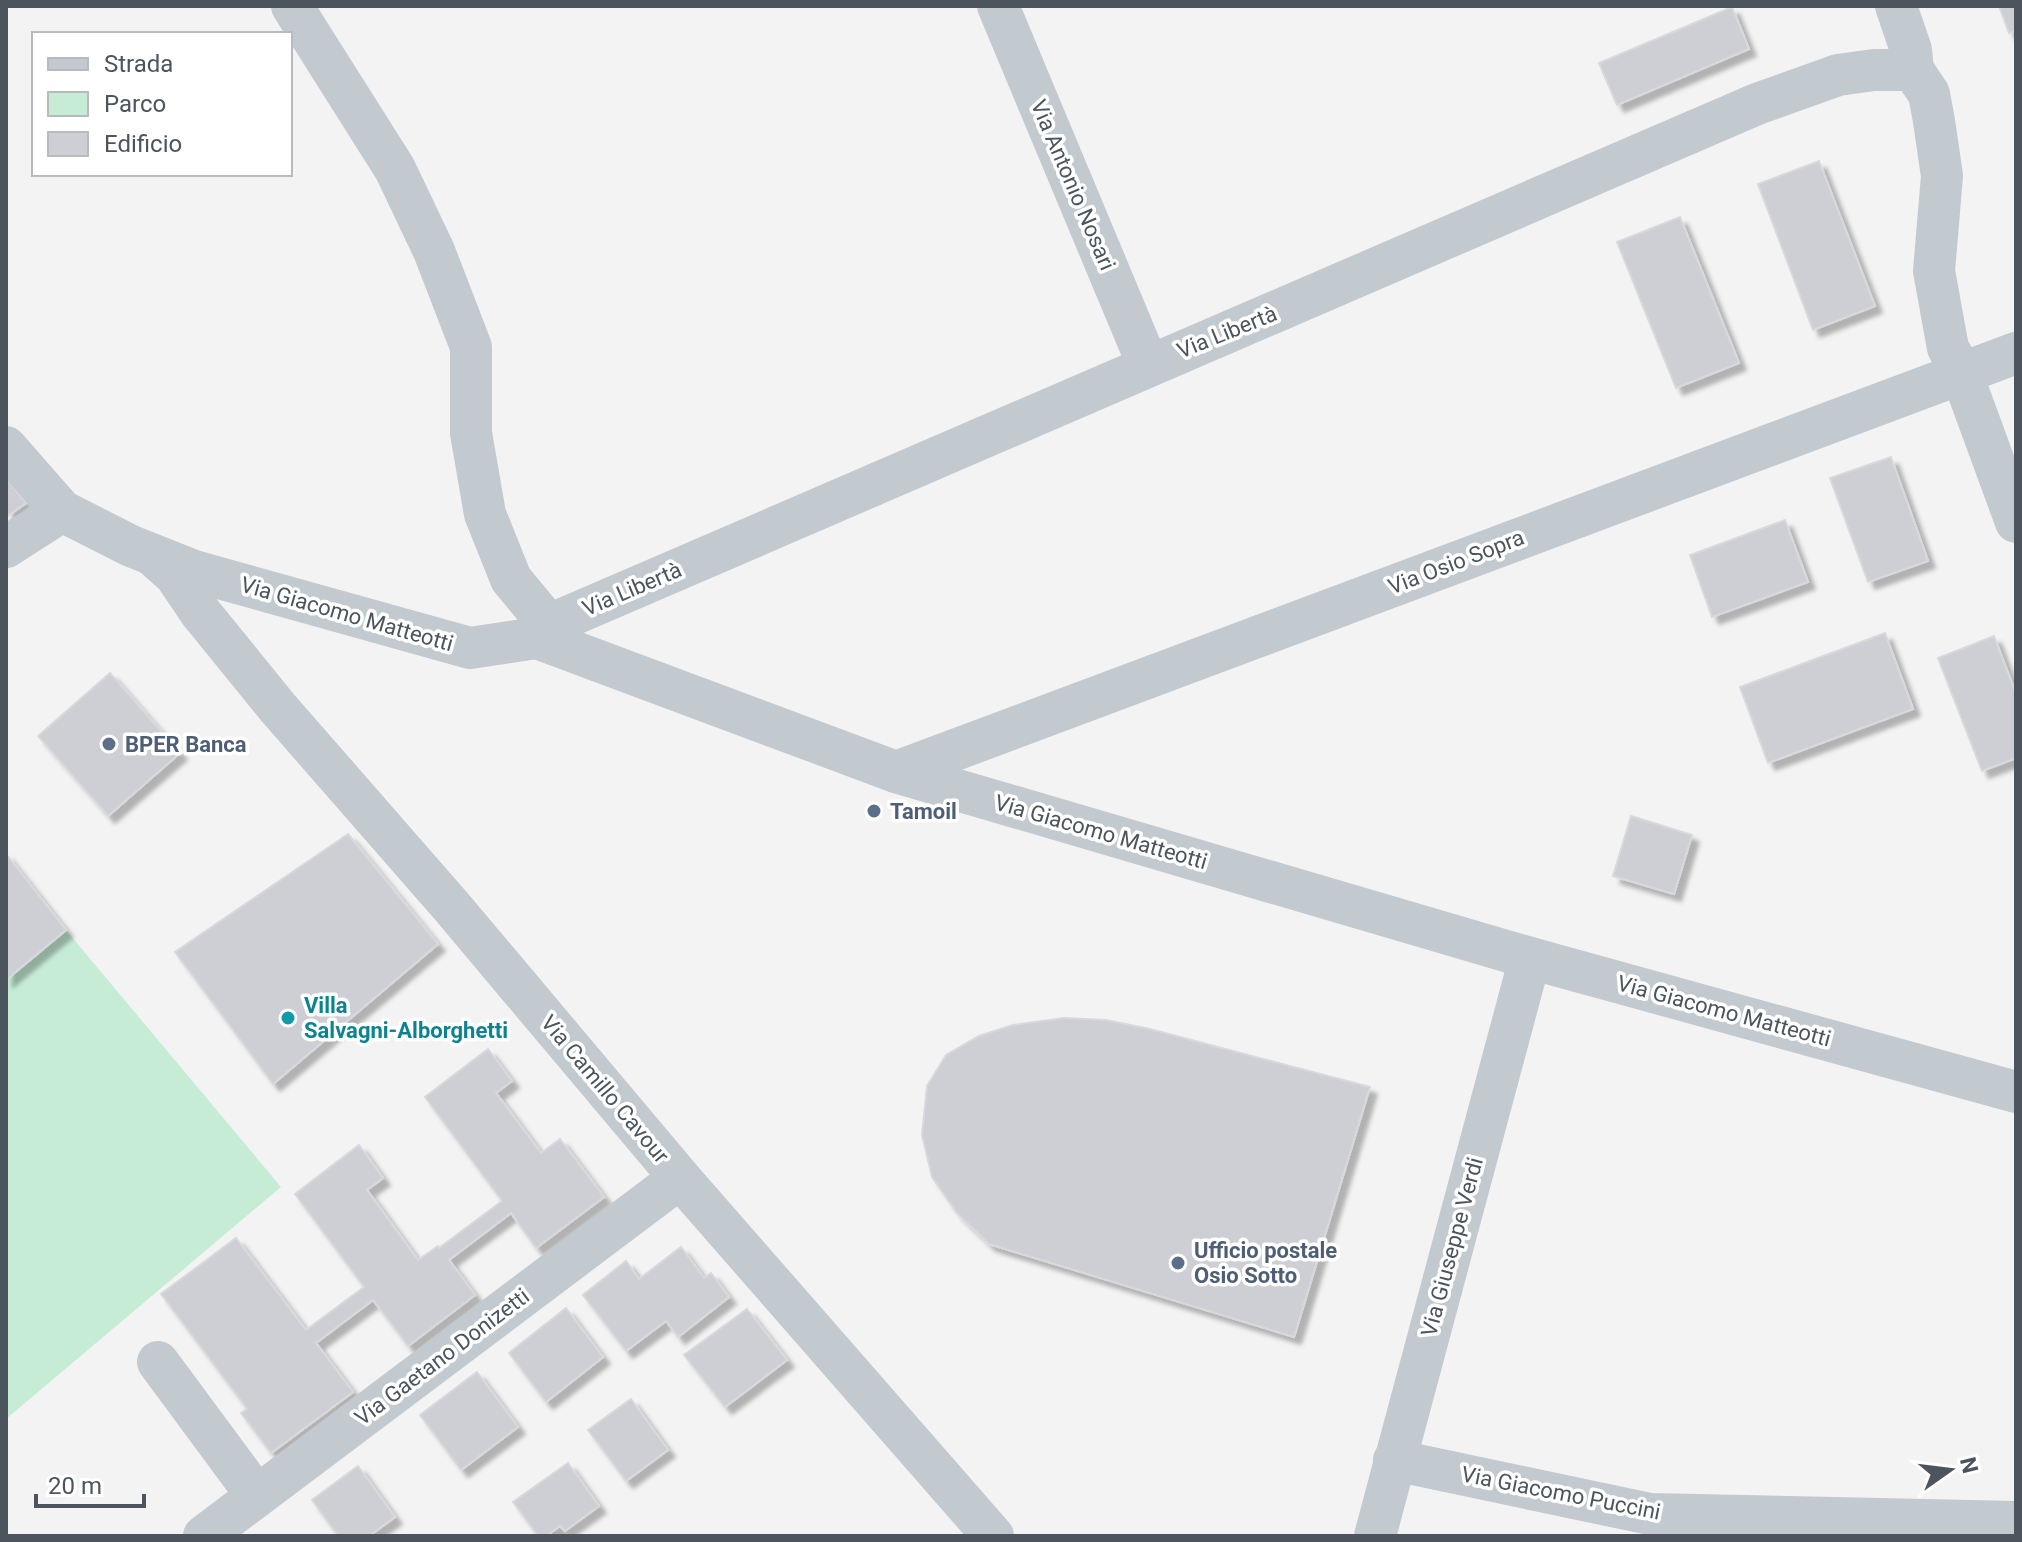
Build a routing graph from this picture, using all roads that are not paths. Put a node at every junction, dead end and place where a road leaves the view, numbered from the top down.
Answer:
1 (292, 6) edge
2 (998, 6) edge
3 (1896, 6) edge
4 (1913, 70) junction
5 (2016, 353) edge
6 (1148, 365) junction
7 (1961, 372) junction
8 (6, 447) edge
9 (62, 511) junction
10 (2016, 522) edge
11 (6, 547) edge
12 (152, 555) junction
13 (258, 589) junction
14 (543, 631) junction
15 (221, 638) junction
16 (896, 772) junction
17 (1530, 958) junction
18 (2016, 1092) edge
19 (680, 1178) junction
20 (158, 1362) dead end
21 (1394, 1460) junction
22 (257, 1496) junction
23 (2016, 1522) edge
24 (980, 1532) edge
25 (204, 1536) edge
26 (1375, 1536) edge

1 - 14 street
2 - 6 street, Via Antonio Nosari
3 - 4 street
4 - 6 street, Via Libertà
4 - 7 street
5 - 7 street, Via Osio Sopra
6 - 14 street, Via Libertà
7 - 10 street
7 - 16 street, Via Osio Sopra
8 - 9 street
9 - 11 street
9 - 12 street
12 - 13 street, Via Giacomo Matteotti
12 - 15 street, Via Camillo Cavour
13 - 14 street, Via Giacomo Matteotti
13 - 15 street
14 - 16 street, Via Giacomo Matteotti
15 - 19 street, Via Camillo Cavour
16 - 17 street, Via Giacomo Matteotti
17 - 18 street, Via Giacomo Matteotti
17 - 21 street, Via Giuseppe Verdi
19 - 22 street, Via Gaetano Donizetti
19 - 24 street, Via Camillo Cavour
20 - 22 street
21 - 23 street, Via Giacomo Puccini
21 - 26 street, Via Giuseppe Verdi
22 - 25 street, Via Gaetano Donizetti

